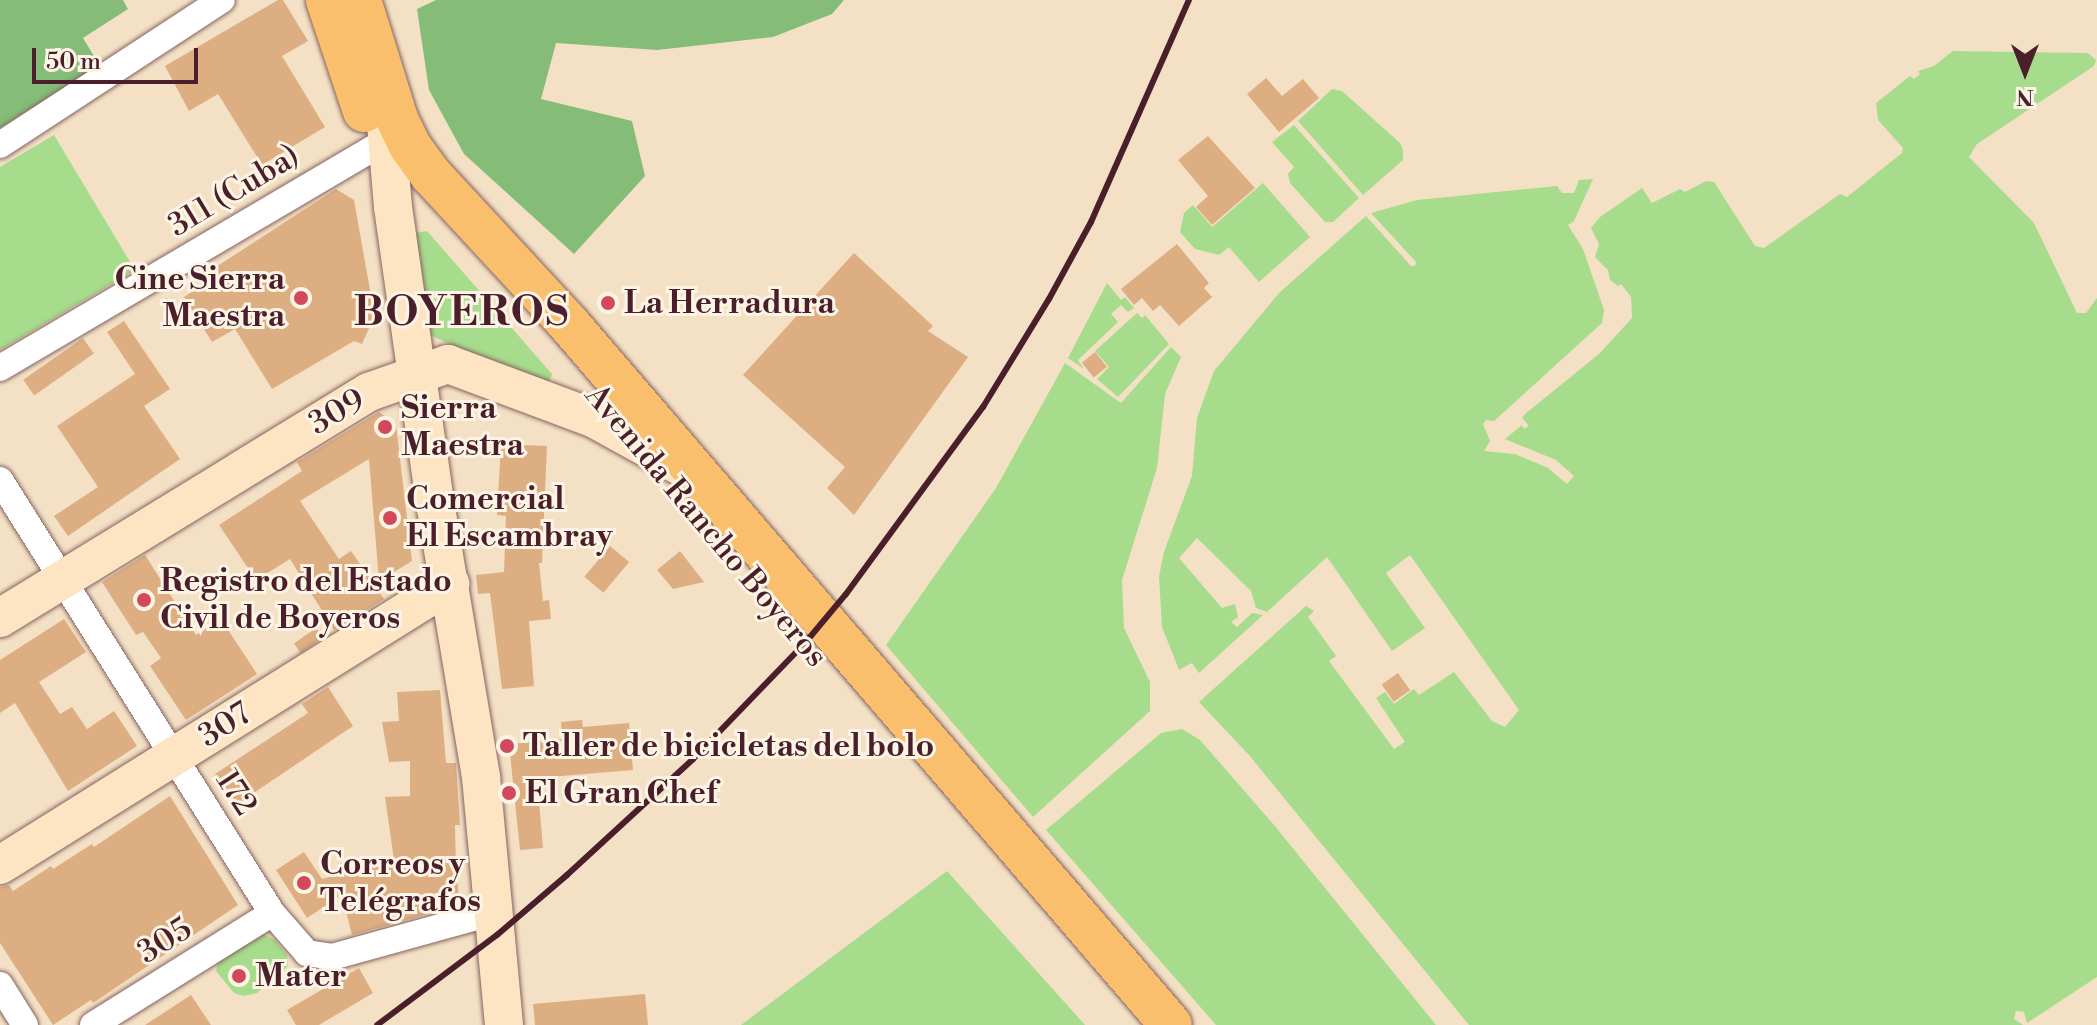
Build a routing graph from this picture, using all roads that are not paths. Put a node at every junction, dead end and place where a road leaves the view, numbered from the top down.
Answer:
1 (222, 0) edge
2 (327, 0) edge
3 (360, 0) edge
4 (380, 70) junction
5 (0, 145) edge
6 (385, 156) junction
7 (0, 368) edge
8 (418, 372) junction
9 (636, 442) junction
10 (697, 475) junction
11 (0, 480) edge
12 (60, 579) junction
13 (450, 584) junction
14 (0, 618) edge
15 (173, 757) junction
16 (0, 865) edge
17 (494, 912) junction
18 (272, 913) junction
19 (0, 985) edge
20 (25, 1025) edge
21 (93, 1025) edge
22 (504, 1025) edge
23 (1133, 1025) edge
24 (1171, 1025) edge

1 - 5 street
2 - 6 main road, Avenida Rancho Boyeros
3 - 4 main road, Avenida Rancho Boyeros
4 - 6 main road
4 - 10 main road, Avenida Rancho Boyeros
6 - 7 street, 311 (Cuba)
6 - 8 main road
6 - 9 main road, Avenida Rancho Boyeros
8 - 9 main road, 309
8 - 12 main road, 309
8 - 13 main road
9 - 10 main road, 309
9 - 23 main road, Avenida Rancho Boyeros
10 - 24 main road, Avenida Rancho Boyeros
11 - 12 street, 172
12 - 14 main road, 309
12 - 15 street, 172
13 - 15 main road, 307
13 - 17 main road
15 - 16 main road, 307
15 - 18 street, 172
17 - 18 street, 172
17 - 22 main road
18 - 21 street, 305
19 - 20 street

